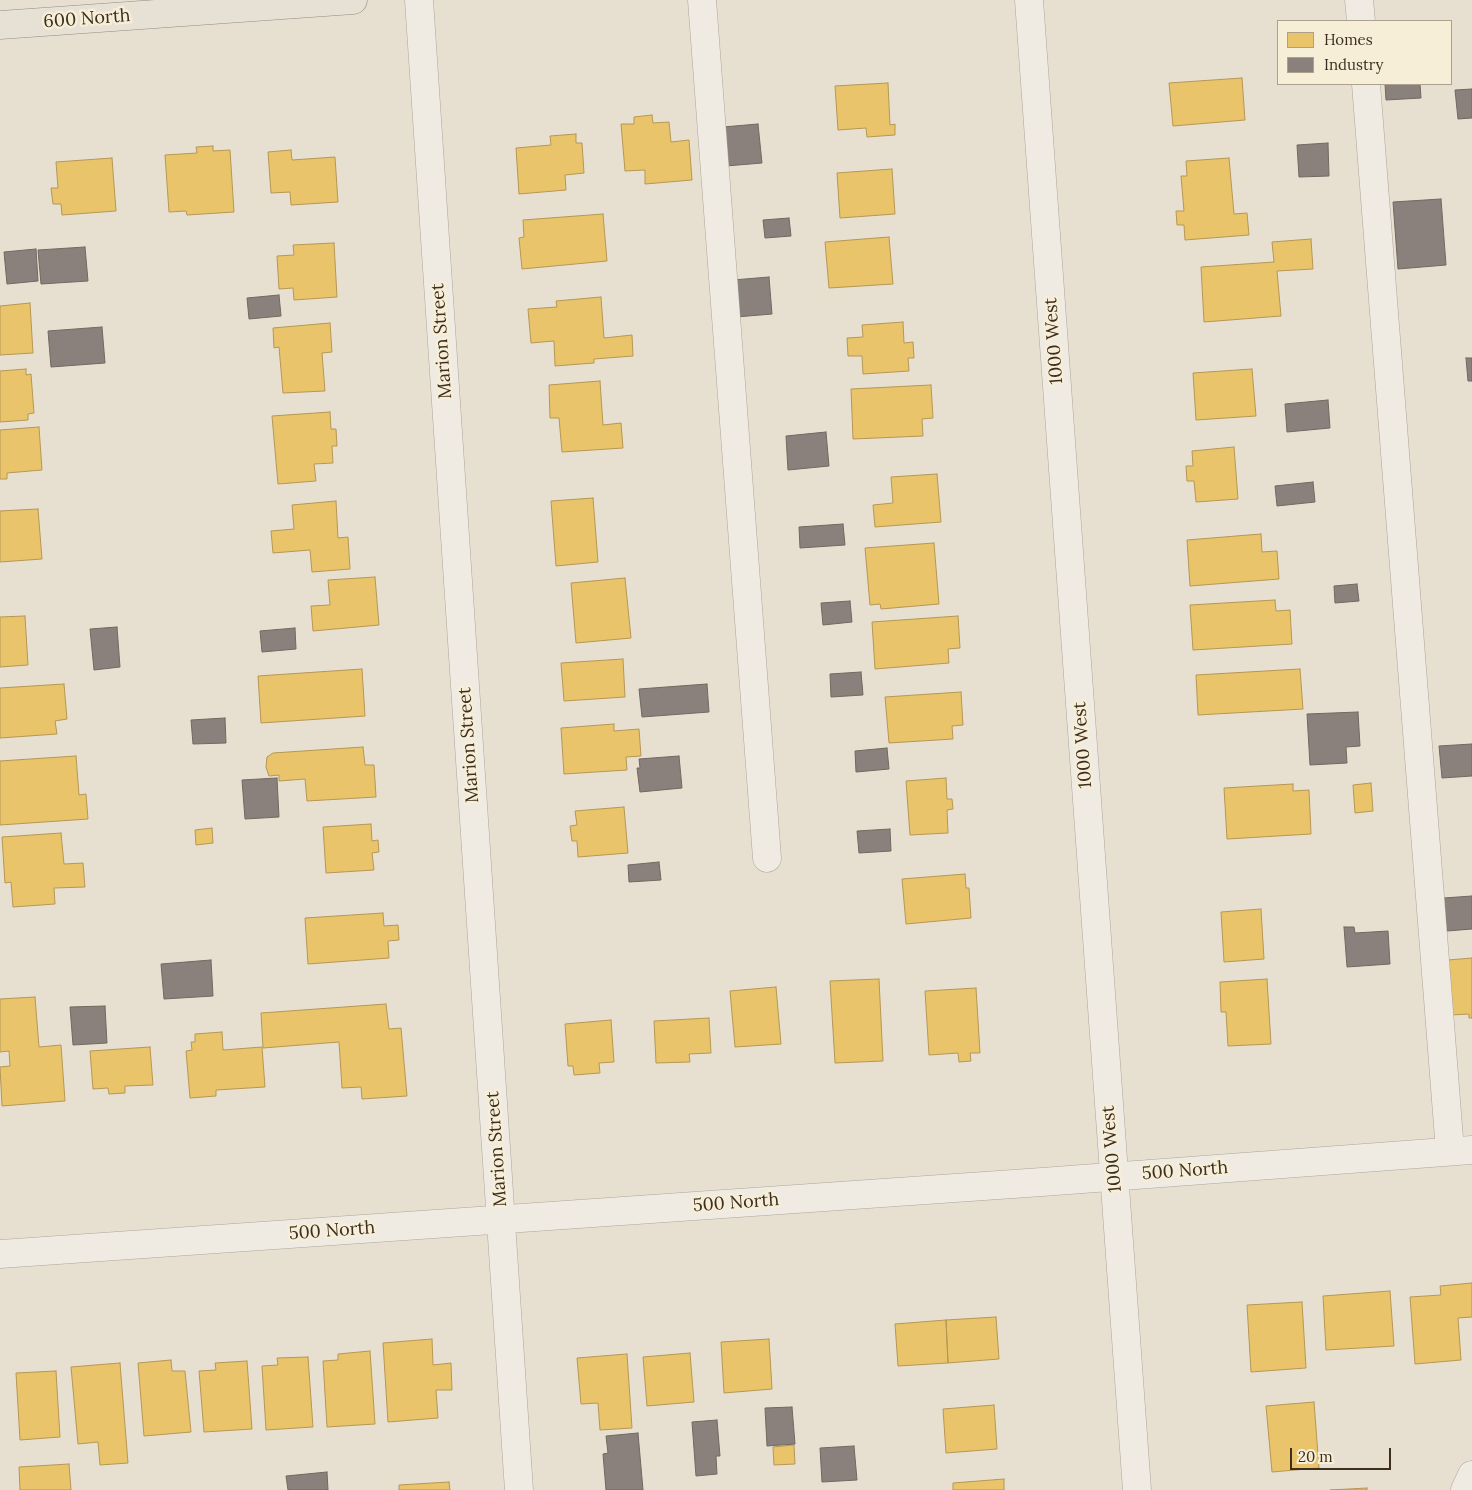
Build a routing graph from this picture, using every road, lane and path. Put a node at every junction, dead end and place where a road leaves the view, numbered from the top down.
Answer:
1 (353, 0) edge
2 (419, 0) edge
3 (702, 0) edge
4 (1029, 0) edge
5 (1359, 0) edge
6 (1360, 20) edge
7 (0, 25) edge
8 (1366, 85) edge
9 (767, 858) dead end
10 (1461, 1150) edge
11 (1115, 1176) junction
12 (501, 1219) junction
13 (0, 1254) edge
14 (1472, 1475) edge
15 (519, 1490) edge
16 (1137, 1490) edge
17 (1465, 1490) edge

1 - 7 main road, 600 North
2 - 12 street, Marion Street
3 - 9 street
4 - 11 street, 1000 West
5 - 6 street
8 - 10 street
10 - 11 street, 500 North
11 - 12 street, 500 North
11 - 16 street, 1000 West
12 - 13 street, 500 North
12 - 15 street, Marion Street
14 - 17 street

